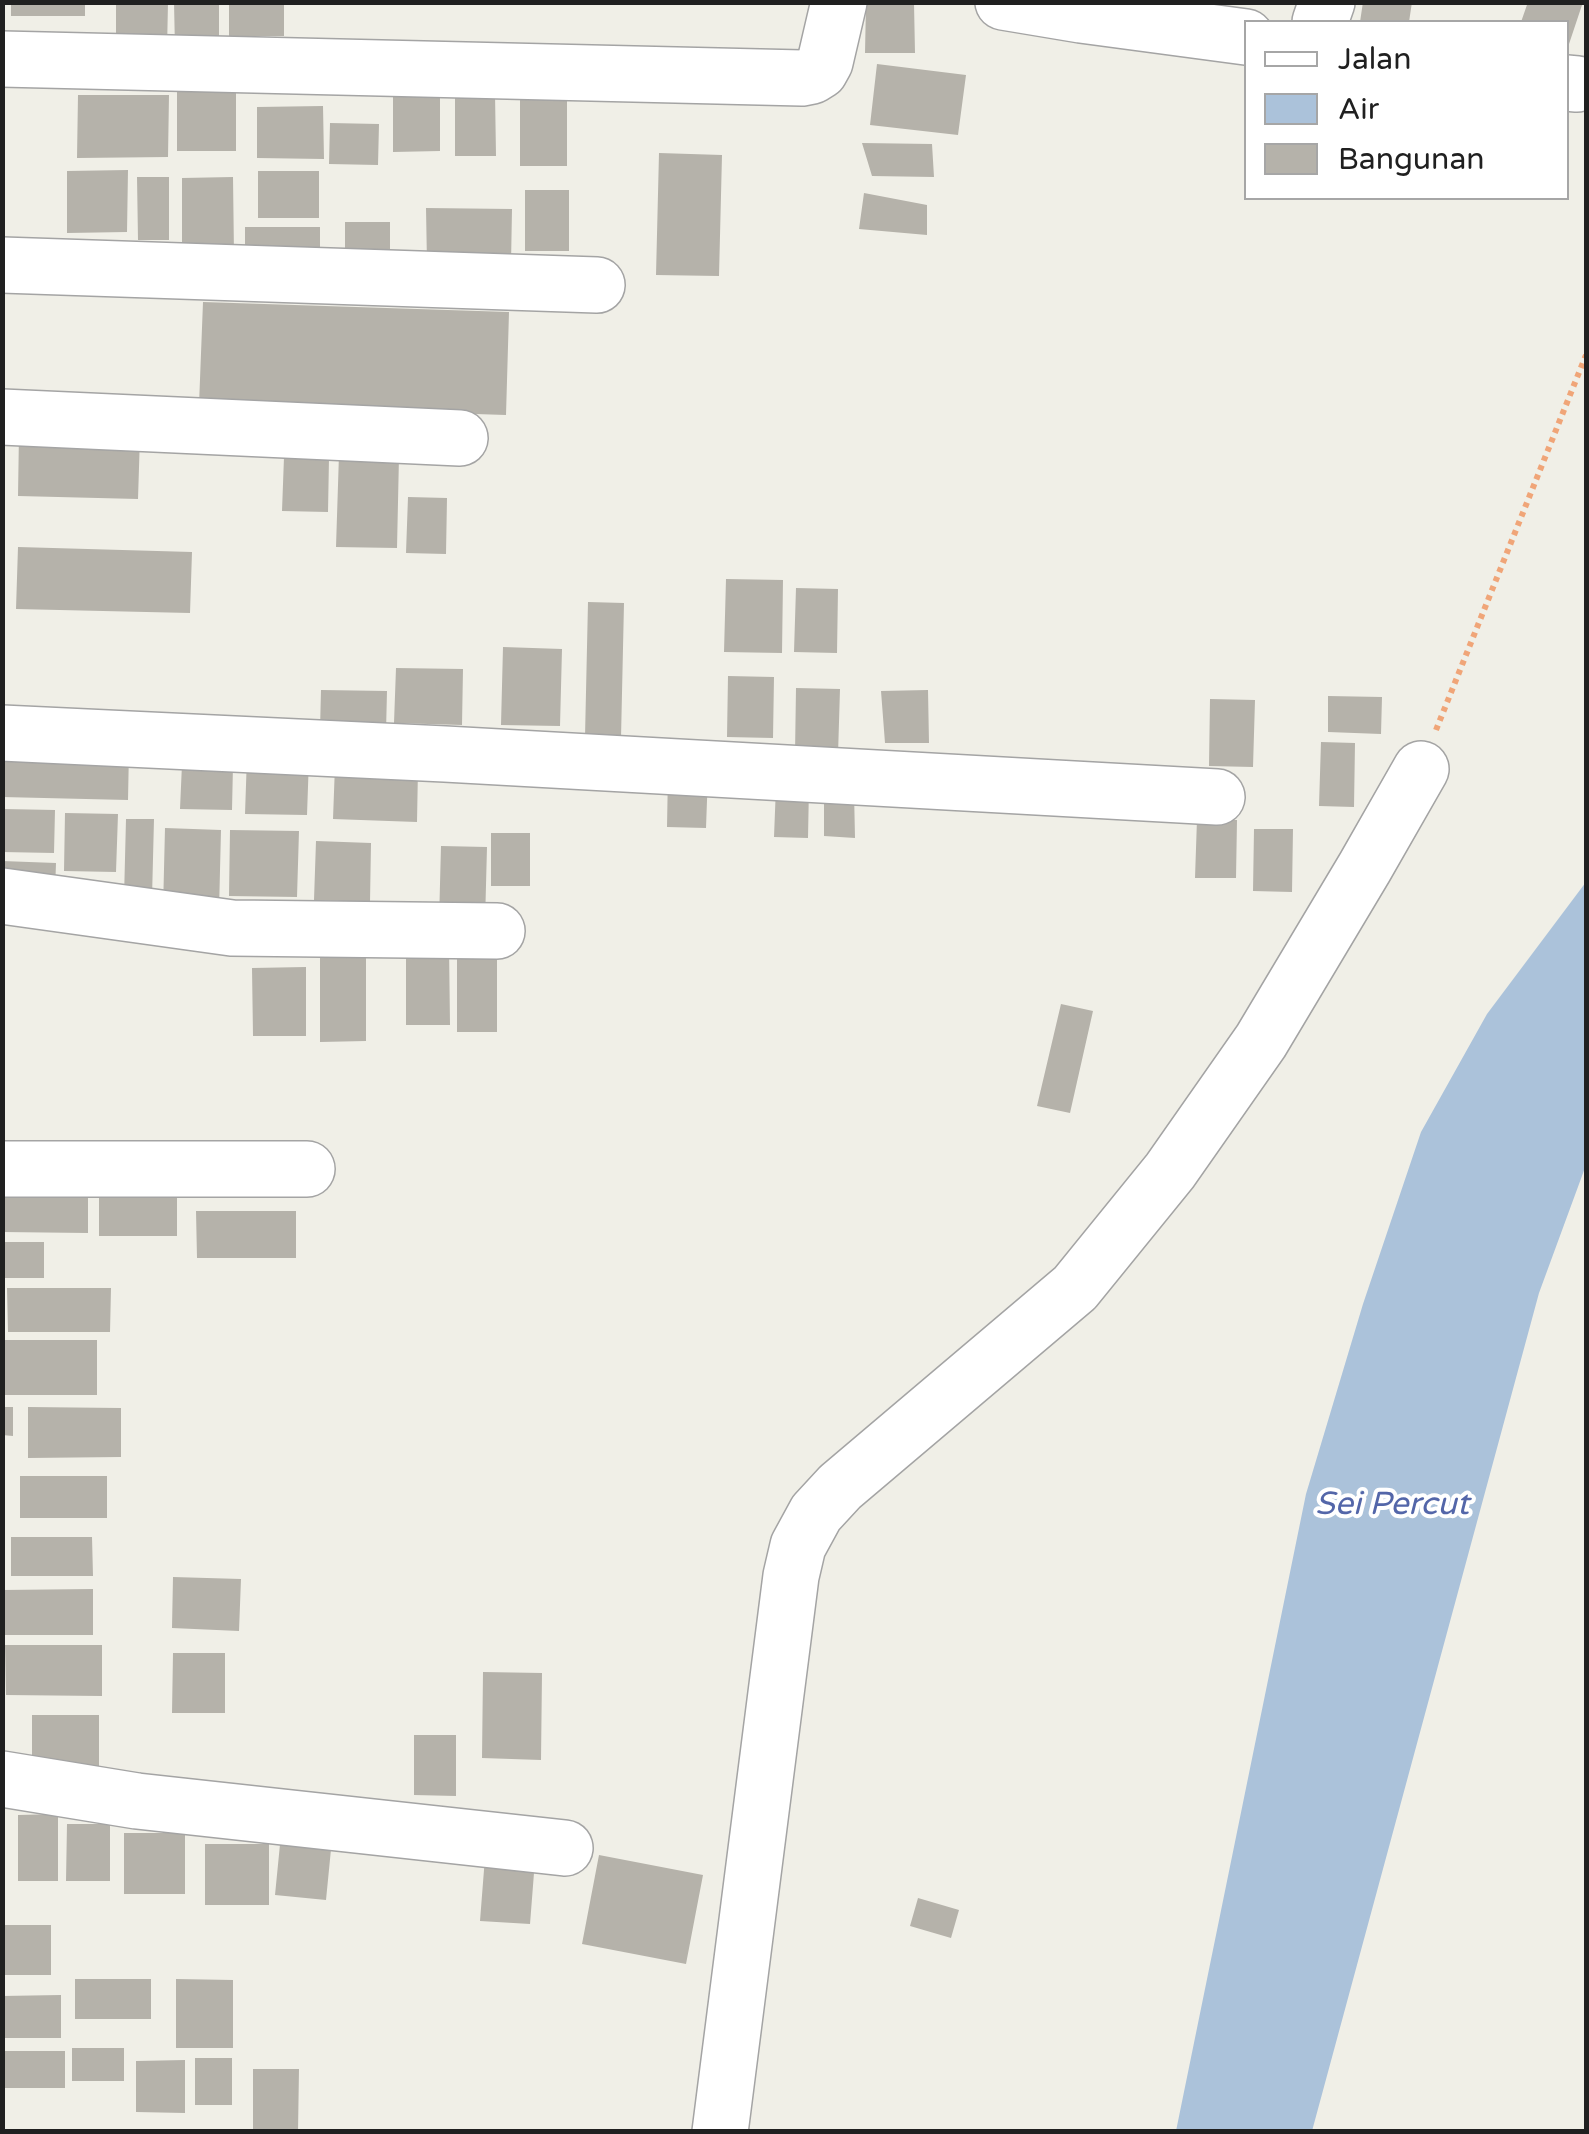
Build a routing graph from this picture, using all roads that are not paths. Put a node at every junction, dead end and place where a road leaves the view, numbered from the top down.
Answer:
1 (839, 2) edge
2 (1003, 2) edge
3 (1244, 36) edge
4 (2, 58) edge
5 (2, 265) edge
6 (597, 285) dead end
7 (2, 417) edge
8 (460, 438) dead end
9 (2, 733) edge
10 (1420, 768) road end
11 (1217, 797) dead end
12 (2, 896) edge
13 (497, 931) dead end
14 (2, 1169) edge
15 (306, 1169) dead end
16 (2, 1779) edge
17 (565, 1848) dead end
18 (720, 2132) edge

1 - 4 street
2 - 3 street
5 - 6 street
7 - 8 street
9 - 11 street
10 - 18 street
12 - 13 street
14 - 15 street
16 - 17 street

